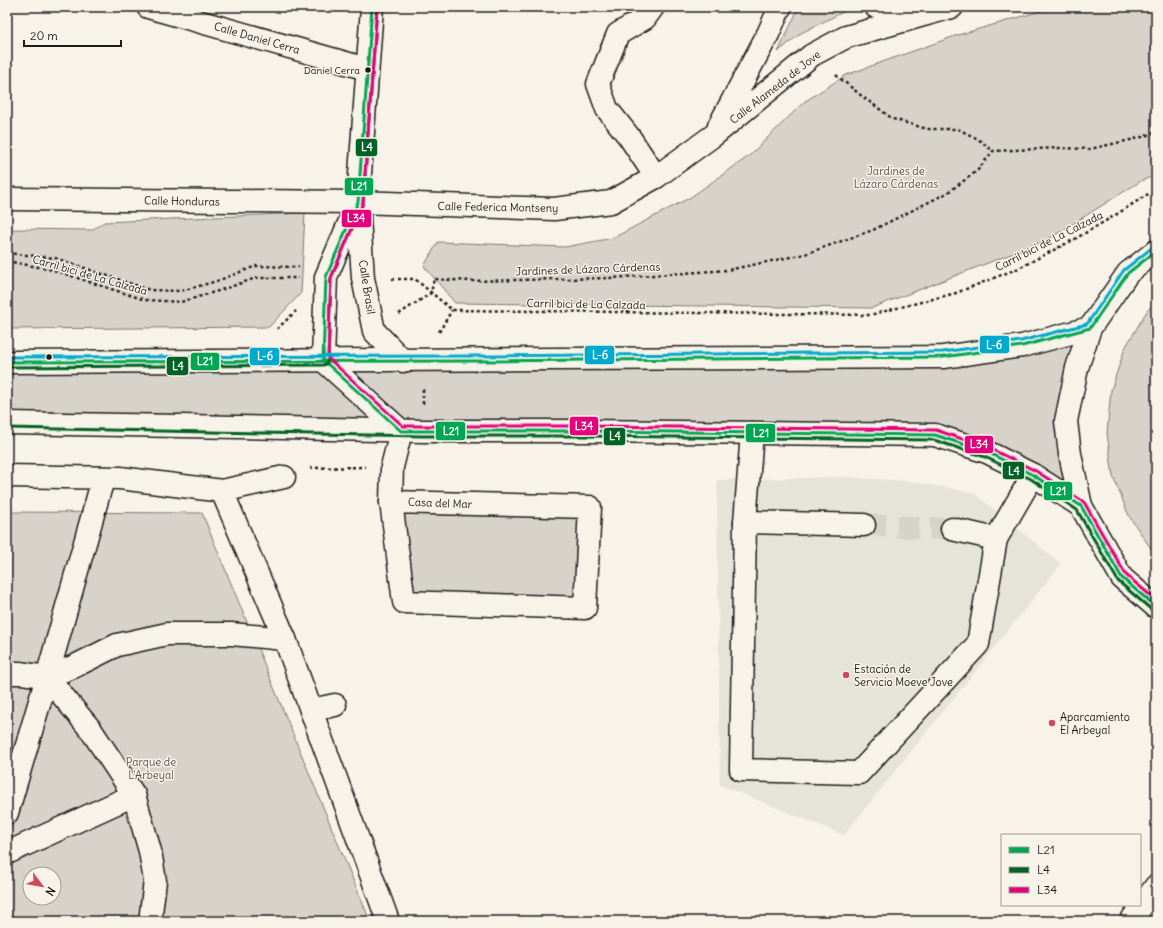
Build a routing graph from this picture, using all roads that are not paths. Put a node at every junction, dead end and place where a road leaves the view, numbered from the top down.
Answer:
1 (148, 7) edge
2 (372, 7) edge
3 (653, 7) edge
4 (780, 7) edge
5 (876, 7) edge
6 (952, 7) edge
7 (906, 20) junction
8 (367, 69) junction
9 (714, 136) junction
10 (656, 177) junction
11 (7, 199) edge
12 (358, 202) junction
13 (1156, 251) edge
14 (1090, 328) junction
15 (323, 360) junction
16 (412, 361) junction
17 (7, 362) edge
18 (7, 423) edge
19 (401, 431) junction
20 (752, 434) junction
21 (1033, 475) junction
22 (7, 476) edge
23 (284, 477) dead end
24 (103, 479) junction
25 (222, 490) junction
26 (390, 502) junction
27 (1081, 506) junction
28 (745, 522) junction
29 (864, 525) tunnel mouth
30 (952, 529) tunnel mouth
31 (996, 539) junction
32 (1156, 607) edge
33 (285, 638) junction
34 (7, 673) edge
35 (47, 677) junction
36 (335, 705) dead end
37 (311, 710) junction
38 (134, 795) junction
39 (7, 813) edge
40 (7, 853) edge
41 (1156, 886) edge
42 (150, 918) edge
43 (388, 921) edge
44 (1131, 921) edge

1 - 8 main road, Calle Daniel Cerra
2 - 8 main road, Calle Brasil
3 - 10 main road
4 - 9 main road, Calle Federica Montseny
5 - 7 main road
6 - 7 main road, Calle Alameda de Jove
7 - 9 main road, Calle Alameda de Jove
8 - 12 main road, Calle Brasil
9 - 10 main road, Calle Federica Montseny
10 - 12 main road, Calle Federica Montseny
11 - 12 main road, Calle Honduras
12 - 15 main road, Calle Brasil
12 - 16 main road, Calle Brasil
13 - 14 main road
14 - 16 main road
14 - 27 main road
15 - 16 main road
15 - 17 main road
15 - 19 main road
18 - 19 main road
19 - 20 main road
19 - 26 main road
20 - 21 main road
20 - 28 main road
21 - 27 main road
21 - 31 main road
22 - 24 main road
23 - 25 main road
24 - 25 main road
24 - 35 main road
25 - 33 main road
26 - 26 main road, Casa del Mar
27 - 32 main road
28 - 29 main road
28 - 31 main road
30 - 31 main road
33 - 35 main road
33 - 37 main road
34 - 35 main road
35 - 38 main road
35 - 39 main road
36 - 37 main road
37 - 43 main road
38 - 40 main road
38 - 42 main road
41 - 44 main road

